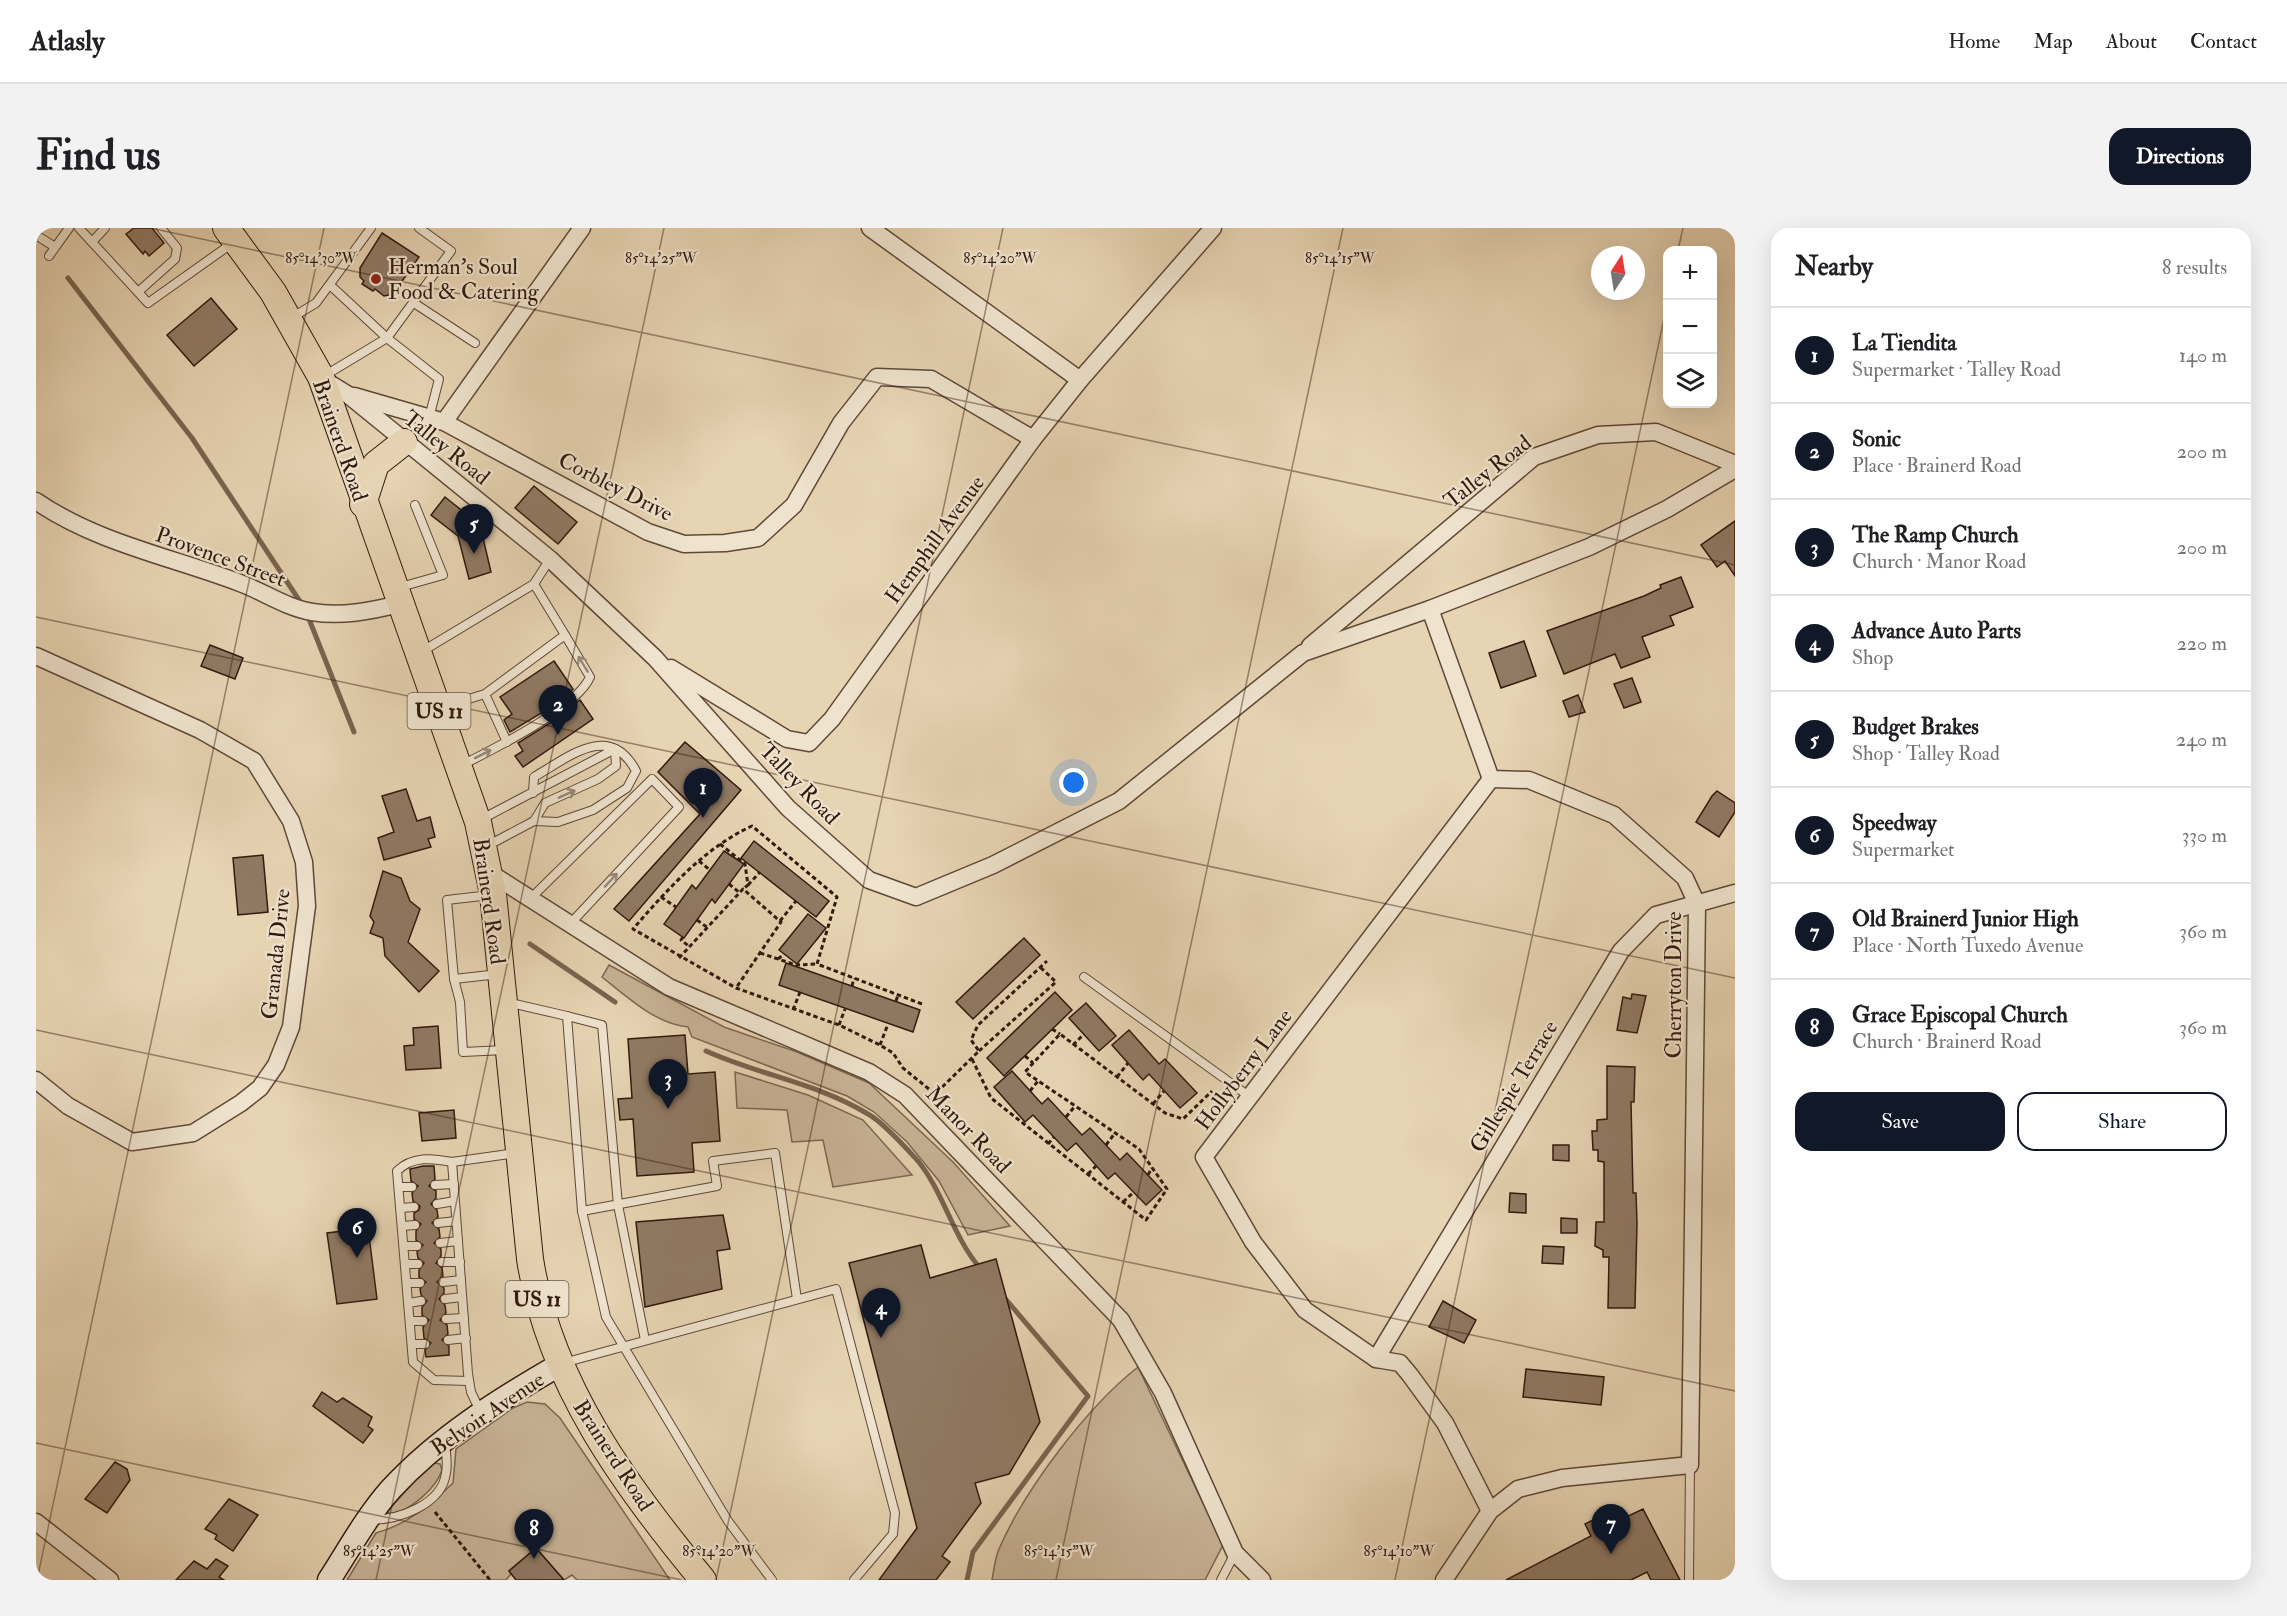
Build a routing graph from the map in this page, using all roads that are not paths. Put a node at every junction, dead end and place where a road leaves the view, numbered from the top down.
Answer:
1 (69, 228) edge
2 (79, 228) edge
3 (105, 228) edge
4 (160, 228) edge
5 (371, 228) edge
6 (419, 228) edge
7 (582, 228) edge
8 (870, 228) edge
9 (1213, 228) edge
10 (231, 234) edge
11 (36, 235) edge
12 (93, 242) junction
13 (55, 247) junction
14 (49, 256) dead end
15 (330, 285) junction
16 (138, 291) junction
17 (414, 303) junction
18 (290, 319) junction
19 (387, 338) junction
20 (475, 343) dead end
21 (321, 377) junction
22 (1080, 381) junction
23 (347, 394) junction
24 (437, 420) junction
25 (1033, 439) junction
26 (404, 442) junction
27 (1735, 466) edge
28 (36, 501) edge
29 (363, 504) junction
30 (415, 505) dead end
31 (550, 559) junction
32 (534, 584) junction
33 (396, 597) junction
34 (1430, 609) junction
35 (565, 635) junction
36 (1303, 653) junction
37 (418, 654) junction
38 (36, 656) edge
39 (655, 658) junction
40 (485, 694) junction
41 (438, 708) junction
42 (507, 742) junction
43 (615, 749) junction
44 (460, 766) junction
45 (1491, 779) junction
46 (533, 793) junction
47 (534, 821) junction
48 (478, 822) junction
49 (485, 847) junction
50 (491, 884) junction
51 (1735, 892) edge
52 (531, 898) junction
53 (1697, 904) junction
54 (571, 923) junction
55 (501, 974) junction
56 (1084, 977) dead end
57 (454, 979) junction
58 (504, 1002) junction
59 (567, 1016) junction
60 (508, 1049) junction
61 (36, 1080) edge
62 (1250, 1097) junction
63 (520, 1153) junction
64 (452, 1162) junction
65 (454, 1184) junction
66 (435, 1185) dead end
67 (399, 1187) junction
68 (412, 1187) dead end
69 (455, 1201) junction
70 (437, 1204) dead end
71 (618, 1205) junction
72 (414, 1207) dead end
73 (400, 1208) junction
74 (582, 1211) junction
75 (456, 1221) junction
76 (438, 1223) dead end
77 (415, 1225) dead end
78 (402, 1226) junction
79 (458, 1241) junction
80 (440, 1243) dead end
81 (404, 1246) junction
82 (417, 1246) dead end
83 (442, 1262) dead end
84 (460, 1262) junction
85 (405, 1264) junction
86 (418, 1264) dead end
87 (461, 1280) junction
88 (443, 1282) dead end
89 (407, 1283) junction
90 (420, 1283) dead end
91 (462, 1297) junction
92 (445, 1299) dead end
93 (797, 1299) junction
94 (421, 1301) dead end
95 (408, 1302) junction
96 (464, 1318) junction
97 (446, 1319) dead end
98 (410, 1321) junction
99 (423, 1321) dead end
100 (466, 1338) junction
101 (448, 1340) dead end
102 (645, 1340) junction
103 (412, 1344) junction
104 (425, 1344) dead end
105 (624, 1347) junction
106 (1376, 1359) junction
107 (561, 1364) junction
108 (469, 1382) junction
109 (481, 1415) junction
110 (444, 1438) junction
111 (1690, 1465) junction
112 (1490, 1511) junction
113 (367, 1520) junction
114 (36, 1522) edge
115 (1235, 1553) junction
116 (110, 1580) edge
117 (329, 1580) edge
118 (702, 1580) edge
119 (772, 1580) edge
120 (854, 1580) edge
121 (1221, 1580) edge
122 (1262, 1580) edge
123 (1444, 1580) edge
124 (1689, 1580) edge

1 - 13 lane
2 - 12 lane
3 - 12 lane
4 - 16 lane
5 - 15 lane
6 - 17 lane
7 - 24 street
8 - 22 street
9 - 22 street, Hemphill Avenue
10 - 16 lane
10 - 18 main road, Brainerd Road / US 11
11 - 13 lane
12 - 16 lane
13 - 14 lane
15 - 18 lane
15 - 19 lane
17 - 19 lane
17 - 20 lane
18 - 21 main road, Brainerd Road / US 11
19 - 21 lane
19 - 24 lane
21 - 23 street, Talley Road
21 - 29 main road, Brainerd Road / US 11
22 - 25 street, Hemphill Avenue
23 - 24 street, Corbley Drive
23 - 26 street, Talley Road
24 - 25 street, Corbley Drive
25 - 39 street, Hemphill Avenue
26 - 29 main road
26 - 31 street, Talley Road
27 - 34 street, Talley Road
27 - 36 street, Talley Road
28 - 33 street, Provence Street
29 - 33 main road, Brainerd Road / US 11
30 - 33 lane
31 - 32 lane
31 - 39 street, Talley Road
32 - 35 lane
32 - 37 lane
33 - 37 main road, Brainerd Road / US 11
34 - 36 street, Talley Road
34 - 45 street
35 - 40 lane
42 -> 35 lane
36 - 39 street, Talley Road
37 - 41 main road, Brainerd Road / US 11
38 - 61 street, Granada Drive
40 - 41 lane
40 - 42 lane
41 - 44 main road, Brainerd Road / US 11
44 -> 42 lane
43 - 46 lane
43 - 46 lane
47 -> 43 lane
43 - 47 lane
44 - 48 main road, Brainerd Road / US 11
45 - 53 street, Cherryton Drive
45 - 62 street, Hollyberry Lane
46 - 48 lane
47 - 49 lane
48 - 49 main road, Brainerd Road / US 11
49 - 50 main road, Brainerd Road / US 11
50 - 52 street, Manor Road
50 - 55 main road, Brainerd Road / US 11
50 - 57 lane
51 - 53 street, Gillespie Terrace
52 - 54 street, Manor Road
54 -> 52 lane
53 - 106 street, Gillespie Terrace
53 - 111 street, Cherryton Drive
54 - 115 street, Manor Road
55 - 57 lane
55 - 58 main road, Brainerd Road / US 11
56 - 62 lane
57 - 60 lane
58 - 59 lane
58 - 60 main road, Brainerd Road / US 11
59 - 71 lane
59 - 74 lane
60 - 63 main road, Brainerd Road / US 11
62 - 106 street, Hollyberry Lane
63 - 64 lane
63 - 107 main road, Brainerd Road / US 11
64 - 65 lane
64 - 67 lane
65 - 66 lane
65 - 69 lane
67 - 68 lane
67 - 73 lane
69 - 70 lane
69 - 75 lane
71 - 74 lane
71 - 93 lane
71 - 102 lane
72 - 73 lane
73 - 78 lane
74 - 105 lane
75 - 76 lane
75 - 79 lane
77 - 78 lane
78 - 81 lane
79 - 80 lane
79 - 84 lane
81 - 82 lane
81 - 85 lane
83 - 84 lane
84 - 87 lane
85 - 86 lane
85 - 89 lane
87 - 88 lane
87 - 91 lane
89 - 90 lane
89 - 95 lane
91 - 92 lane
91 - 96 lane
93 - 102 lane
93 - 120 lane
94 - 95 lane
95 - 98 lane
96 - 97 lane
96 - 100 lane
98 - 99 lane
98 - 103 lane
100 - 101 lane
100 - 108 lane
102 - 105 lane
103 - 104 lane
103 - 108 lane
105 - 107 lane
105 - 119 lane
106 - 112 street, Hollyberry Lane
107 - 109 street, Belvoir Avenue
107 - 118 main road, Brainerd Road / US 11
108 - 109 lane
109 - 110 street, Belvoir Avenue
110 - 113 street, Belvoir Avenue
110 - 113 lane
111 - 112 street
111 - 124 lane
112 - 123 street
113 - 117 street, Belvoir Avenue
114 - 116 street
115 - 121 lane
115 - 122 street, Manor Road

